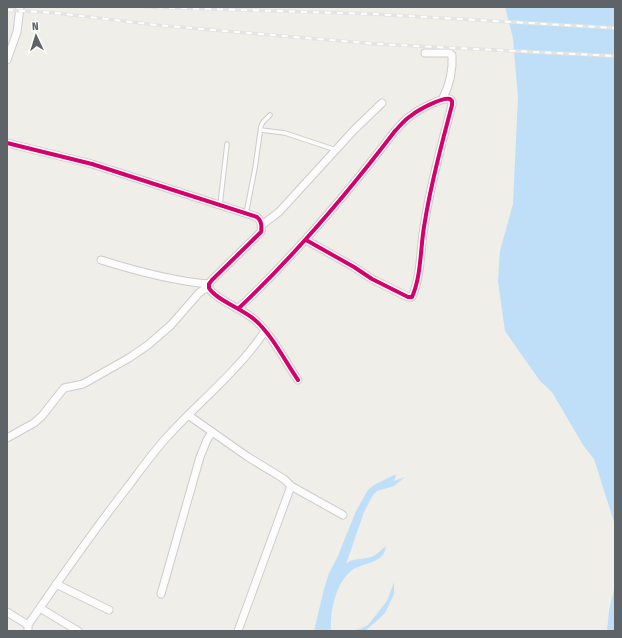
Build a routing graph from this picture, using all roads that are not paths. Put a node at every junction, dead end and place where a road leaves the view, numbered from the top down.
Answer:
1 (20, 7) edge
2 (425, 53) dead end
3 (7, 60) edge
4 (443, 98) junction
5 (382, 103) dead end
6 (270, 115) dead end
7 (261, 130) junction
8 (7, 143) edge
9 (227, 144) dead end
10 (336, 150) junction
11 (220, 205) junction
12 (246, 214) junction
13 (262, 225) junction
14 (306, 240) junction
15 (101, 260) dead end
16 (209, 286) junction
17 (239, 308) junction
18 (265, 331) junction
19 (298, 380) dead end
20 (188, 415) junction
21 (212, 432) junction
22 (7, 438) edge
23 (291, 486) junction
24 (343, 515) dead end
25 (56, 584) junction
26 (161, 594) dead end
27 (40, 608) junction
28 (109, 610) dead end
29 (7, 612) edge
30 (28, 628) edge
31 (78, 631) edge
32 (238, 631) edge

1 - 3 street
2 - 4 street
4 - 14 street
4 - 14 street
5 - 10 street
6 - 7 lane
7 - 10 lane
7 - 12 lane
8 - 11 street
9 - 11 lane
10 - 13 street
11 - 12 street
12 - 13 street
13 - 16 street
14 - 17 street
15 - 16 street
16 - 17 street
16 - 22 street
17 - 18 street
18 - 19 street
18 - 20 street
20 - 21 street
20 - 25 street
21 - 23 street
21 - 26 street
23 - 24 street
23 - 32 street
25 - 27 street
25 - 28 street
27 - 30 street
27 - 31 street
29 - 30 street

